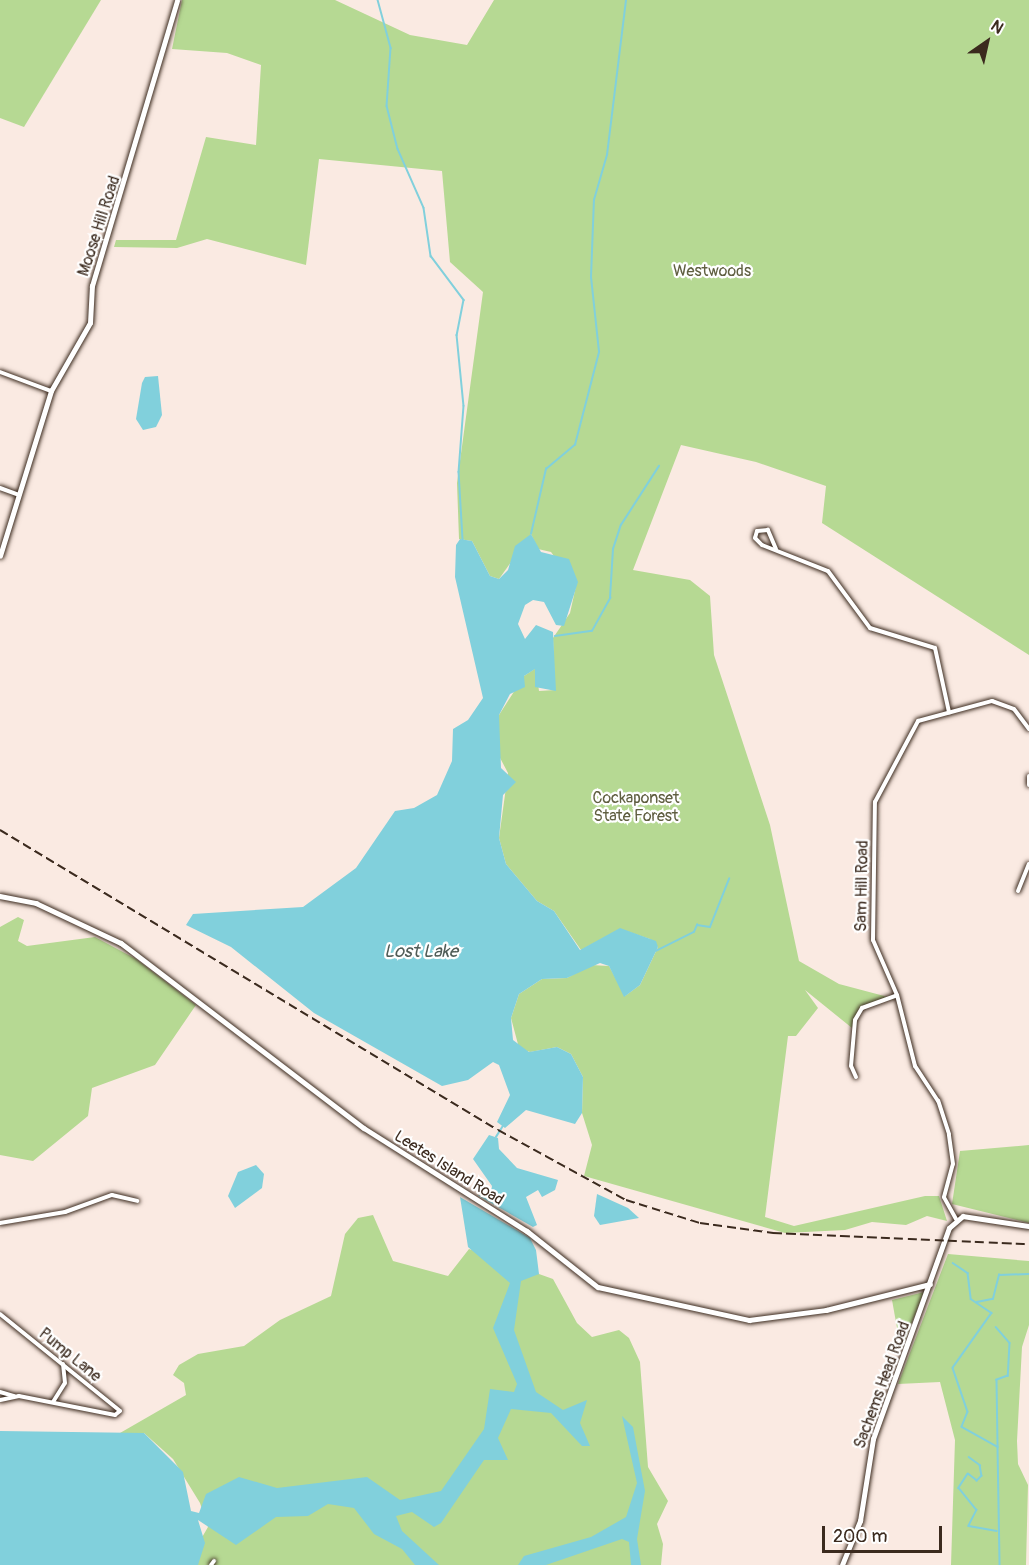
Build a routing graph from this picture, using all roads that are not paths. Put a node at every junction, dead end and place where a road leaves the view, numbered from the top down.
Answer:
1 (177, 0) edge
2 (0, 372) edge
3 (51, 391) junction
4 (0, 488) edge
5 (19, 495) junction
6 (776, 549) junction
7 (0, 556) edge
8 (949, 712) junction
9 (1029, 729) edge
10 (1029, 776) edge
11 (1029, 784) edge
12 (1029, 864) edge
13 (1018, 891) dead end
14 (0, 896) edge
15 (897, 995) junction
16 (856, 1077) dead end
17 (137, 1201) dead end
18 (956, 1219) junction
19 (0, 1223) edge
20 (1029, 1226) edge
21 (930, 1284) junction
22 (0, 1314) edge
23 (63, 1364) junction
24 (0, 1392) edge
25 (15, 1396) junction
26 (0, 1400) edge
27 (53, 1402) junction
28 (842, 1565) edge

1 - 3 main road, Moose Hill Road
2 - 3 street
3 - 5 main road, Moose Hill Road
4 - 5 street
5 - 7 main road, Moose Hill Road
6 - 6 street
6 - 8 street
8 - 9 street, Sam Hill Road
8 - 15 street, Sam Hill Road
10 - 11 street
12 - 13 street
14 - 21 main road, Leetes Island Road
15 - 16 street
15 - 18 street, Sam Hill Road
17 - 19 street
18 - 20 main road
18 - 21 main road, Sachems Head Road
21 - 28 main road, Sachems Head Road
22 - 23 street, Pump Lane
23 - 27 street
23 - 27 street, Pump Lane
24 - 25 street
25 - 26 street
25 - 27 street

